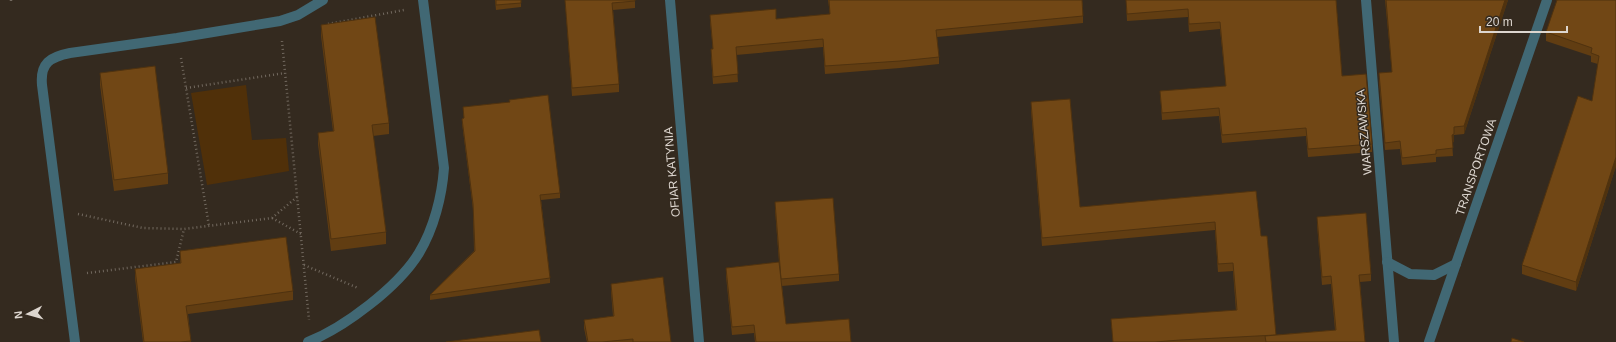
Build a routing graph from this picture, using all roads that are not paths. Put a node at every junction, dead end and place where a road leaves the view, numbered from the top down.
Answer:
1 (323, 0) edge
2 (670, 0) edge
3 (1366, 0) edge
4 (1547, 0) edge
5 (424, 3) edge
6 (1387, 262) junction
7 (1456, 264) junction
8 (309, 341) edge
9 (75, 342) edge
10 (699, 342) edge
11 (1394, 342) edge
12 (1429, 342) edge

1 - 9 street
2 - 10 street, OFIAR KATYNIA
3 - 6 street, WARSZAWSKA
4 - 7 street, TRANSPORTOWA
5 - 8 street
6 - 7 street
6 - 11 street, WARSZAWSKA
7 - 12 street, TRANSPORTOWA

